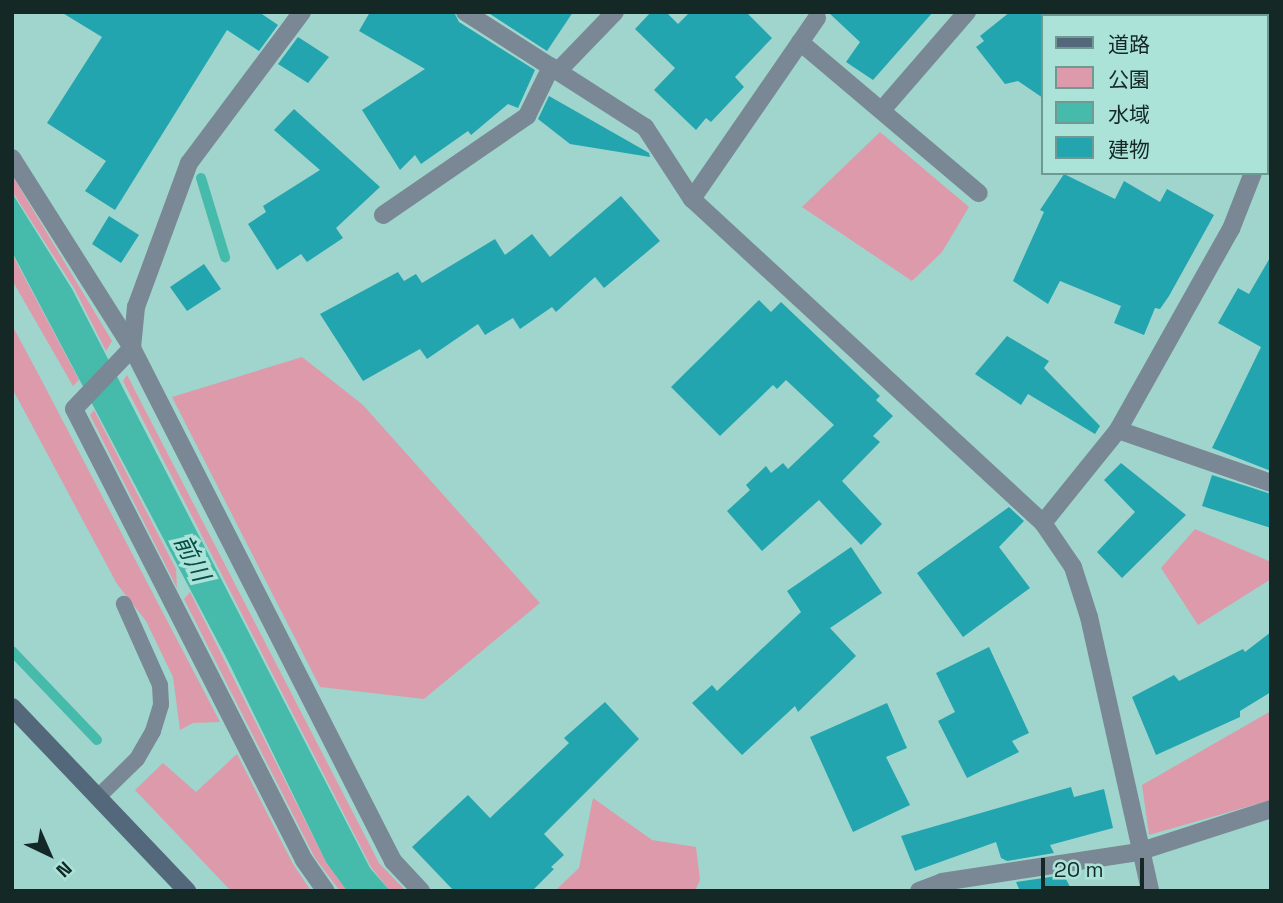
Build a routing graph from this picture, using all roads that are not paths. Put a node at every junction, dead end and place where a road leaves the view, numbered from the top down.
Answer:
1 (302, 12) edge
2 (465, 12) edge
3 (615, 12) edge
4 (967, 12) edge
5 (817, 18) dead end
6 (800, 41) junction
7 (554, 69) junction
8 (882, 110) junction
9 (12, 158) edge
10 (1252, 175) edge
11 (979, 193) dead end
12 (692, 199) junction
13 (383, 215) dead end
14 (132, 348) junction
15 (1118, 430) junction
16 (1271, 483) edge
17 (1043, 523) junction
18 (124, 604) dead end
19 (12, 706) edge
20 (99, 797) junction
21 (1271, 809) edge
22 (1138, 852) junction
23 (187, 891) edge
24 (327, 891) edge
25 (421, 891) edge
26 (919, 891) edge
27 (1150, 891) edge

1 - 14 street
2 - 7 street
3 - 7 street
4 - 8 street
5 - 6 street
6 - 8 street
6 - 12 street
7 - 12 street
7 - 13 street
8 - 11 street
9 - 14 street
10 - 15 street
12 - 17 street
14 - 24 street
14 - 25 street
15 - 16 street
15 - 17 street
17 - 22 street
18 - 20 lane
19 - 20 street
20 - 23 street
21 - 22 street
22 - 26 street
22 - 27 street

